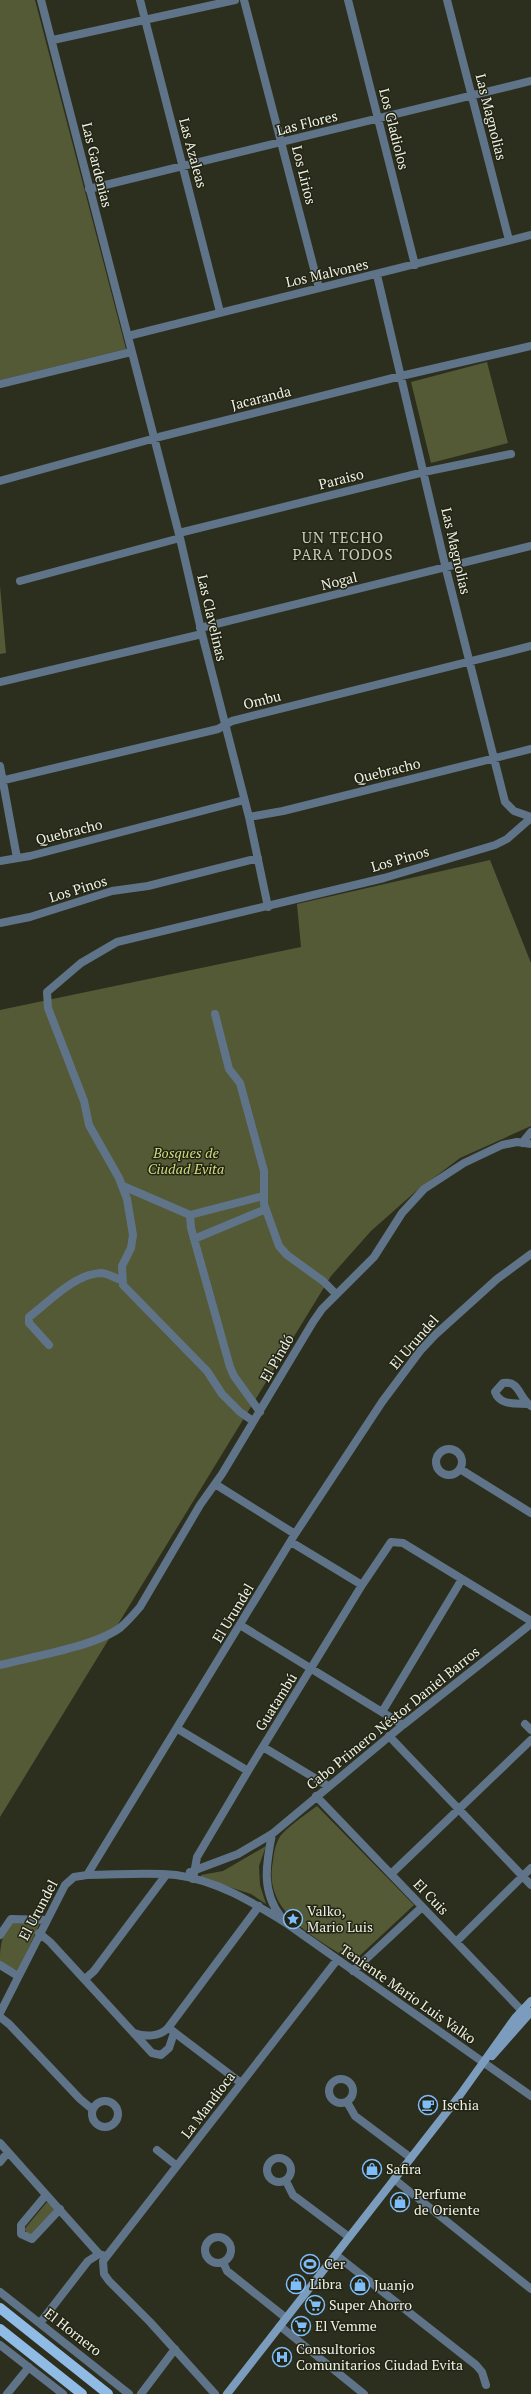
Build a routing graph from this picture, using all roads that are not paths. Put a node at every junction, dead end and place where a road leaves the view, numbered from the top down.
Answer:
1 (41, 0) edge
2 (140, 0) edge
3 (235, 0) edge
4 (244, 0) edge
5 (348, 0) edge
6 (447, 0) edge
7 (145, 21) junction
8 (53, 40) junction
9 (531, 81) edge
10 (473, 96) junction
11 (378, 119) junction
12 (282, 143) junction
13 (184, 166) junction
14 (89, 189) junction
15 (531, 235) edge
16 (509, 240) junction
17 (415, 265) junction
18 (377, 275) junction
19 (319, 288) junction
20 (220, 312) junction
21 (128, 336) junction
22 (531, 346) edge
23 (131, 352) junction
24 (401, 376) junction
25 (0, 384) edge
26 (154, 439) junction
27 (511, 454) dead end
28 (424, 472) junction
29 (0, 481) edge
30 (180, 536) junction
31 (531, 546) edge
32 (446, 569) junction
33 (20, 580) dead end
34 (201, 631) junction
35 (531, 646) edge
36 (470, 662) junction
37 (0, 682) edge
38 (224, 725) junction
39 (531, 749) edge
40 (494, 759) junction
41 (0, 766) edge
42 (1, 780) edge
43 (244, 800) junction
44 (248, 817) junction
45 (531, 818) edge
46 (17, 858) junction
47 (258, 858) junction
48 (0, 861) edge
49 (268, 907) junction
50 (0, 923) edge
51 (214, 1014) dead end
52 (531, 1132) edge
53 (522, 1143) junction
54 (531, 1144) edge
55 (123, 1186) junction
56 (263, 1196) junction
57 (266, 1209) junction
58 (190, 1215) junction
59 (194, 1239) junction
60 (531, 1254) edge
61 (121, 1280) junction
62 (336, 1294) junction
63 (49, 1345) dead end
64 (260, 1412) junction
65 (253, 1421) junction
66 (460, 1468) dead end
67 (215, 1484) junction
68 (531, 1513) edge
69 (295, 1534) junction
70 (291, 1542) junction
71 (462, 1579) junction
72 (362, 1585) junction
73 (531, 1621) edge
74 (531, 1624) edge
75 (240, 1626) junction
76 (0, 1665) edge
77 (311, 1669) junction
78 (382, 1712) junction
79 (403, 1725) junction
80 (178, 1729) junction
81 (389, 1736) junction
82 (531, 1740) edge
83 (263, 1747) junction
84 (248, 1771) junction
85 (328, 1786) junction
86 (316, 1796) junction
87 (459, 1810) junction
88 (272, 1834) junction
89 (531, 1868) edge
90 (391, 1874) junction
91 (87, 1875) junction
92 (166, 1875) junction
93 (193, 1875) junction
94 (522, 1876) junction
95 (531, 1885) edge
96 (259, 1906) junction
97 (422, 1907) junction
98 (46, 1920) junction
99 (286, 1923) junction
100 (39, 1933) junction
101 (0, 1935) edge
102 (456, 1942) junction
103 (337, 1960) junction
104 (0, 1965) edge
105 (353, 1971) junction
106 (18, 1976) junction
107 (85, 1980) junction
108 (531, 2001) edge
109 (0, 2013) edge
110 (527, 2013) edge
111 (0, 2017) edge
112 (171, 2030) junction
113 (134, 2033) junction
114 (484, 2063) junction
115 (241, 2083) junction
116 (531, 2096) edge
117 (347, 2102) dead end
118 (92, 2109) dead end
119 (0, 2143) edge
120 (157, 2150) dead end
121 (8, 2152) junction
122 (411, 2158) junction
123 (0, 2162) edge
124 (177, 2166) junction
125 (394, 2179) junction
126 (286, 2181) dead end
127 (46, 2195) junction
128 (60, 2210) junction
129 (349, 2237) junction
130 (336, 2254) junction
131 (102, 2255) junction
132 (222, 2262) dead end
133 (531, 2289) edge
134 (0, 2292) edge
135 (0, 2308) edge
136 (286, 2318) junction
137 (40, 2323) junction
138 (280, 2326) junction
139 (0, 2329) edge
140 (0, 2345) edge
141 (175, 2349) junction
142 (29, 2367) junction
143 (486, 2385) dead end
144 (7, 2394) edge
145 (63, 2394) edge
146 (82, 2394) edge
147 (108, 2394) edge
148 (129, 2394) edge
149 (141, 2394) edge
150 (215, 2394) edge
151 (227, 2394) edge
152 (364, 2394) edge

1 - 8 street, Las Gardenias
2 - 7 street, Las Azaleas
3 - 7 street
4 - 12 street, Los Lirios
5 - 11 street, Los Gladiolos
6 - 10 street, Las Magnolias
7 - 8 street
7 - 13 street, Las Azaleas
8 - 14 street, Las Gardenias
9 - 10 street, Las Flores
10 - 11 street, Las Flores
10 - 16 street, Las Magnolias
11 - 12 street, Las Flores
11 - 17 street, Los Gladiolos
12 - 13 street, Las Flores
12 - 19 street, Los Lirios
13 - 14 street, Las Flores
13 - 20 street, Las Azaleas
14 - 21 street, Las Gardenias
15 - 16 street, Los Malvones
16 - 17 street, Los Malvones
17 - 18 street, Los Malvones
18 - 19 street, Los Malvones
18 - 24 street, Las Magnolias
19 - 20 street, Los Malvones
20 - 21 street, Los Malvones
21 - 23 street, Las Clavelinas
22 - 24 street, Jacaranda
23 - 25 street
23 - 26 street, Las Clavelinas
24 - 26 street, Jacaranda
24 - 28 street, Las Magnolias
26 - 29 street, Jacaranda
26 - 30 street, Las Clavelinas
27 - 28 street, Paraiso
28 - 30 street, Paraiso
28 - 32 street, Las Magnolias
30 - 33 street, Paraiso
30 - 34 street, Las Clavelinas
31 - 32 street, Nogal
32 - 34 street, Nogal
32 - 36 street, Las Magnolias
34 - 37 street, Nogal
34 - 38 street, Las Clavelinas
35 - 36 street, Ombu
36 - 38 street, Ombu
36 - 40 street, Las Magnolias
38 - 42 street, Ombu
38 - 43 street, Las Clavelinas
39 - 40 street, Quebracho
40 - 44 street, Quebracho
40 - 45 street, Las Magnolias
41 - 42 street
42 - 46 street
43 - 44 street, Las Clavelinas
43 - 46 street, Quebracho
44 - 47 street, Las Clavelinas
45 - 49 street, Los Pinos
46 - 48 street, Quebracho
47 - 49 street, Las Clavelinas
47 - 50 street, Los Pinos
49 - 55 street, Los Pinos
51 - 56 street
52 - 53 street
53 - 54 street, El Pindó
53 - 62 street, El Pindó
55 - 58 street
55 - 61 street
56 - 57 street
56 - 58 street
57 - 59 street
57 - 62 street
58 - 59 street
59 - 64 street
60 - 69 street, El Urundel
61 - 63 street
61 - 65 street
62 - 64 street, El Pindó
64 - 65 street, El Pindó
65 - 67 street, El Pindó
66 - 68 street
67 - 69 street
67 - 76 street, El Pindó
69 - 70 street, El Urundel
70 - 72 street
70 - 75 street, El Urundel
71 - 72 street, Guatambú
71 - 73 street
71 - 78 street
72 - 77 street, Guatambú
74 - 79 street, Cabo Primero Néstor Daniel Barros
75 - 77 street
75 - 80 street, El Urundel
77 - 78 street
77 - 83 street, Guatambú
78 - 79 street
79 - 81 street, Cabo Primero Néstor Daniel Barros
80 - 84 street
80 - 91 street, El Urundel
81 - 85 street, Cabo Primero Néstor Daniel Barros
81 - 87 street
82 - 87 street
83 - 84 street, Guatambú
83 - 85 street
84 - 93 street, Guatambú
85 - 86 street, Cabo Primero Néstor Daniel Barros
86 - 88 street, Cabo Primero Néstor Daniel Barros
86 - 90 street, El Cuis
87 - 90 street
87 - 94 street
88 - 93 street, Cabo Primero Néstor Daniel Barros
88 - 99 street
89 - 94 street
90 - 97 street, El Cuis
91 - 92 street, Teniente Mario Luis Valko
91 - 98 street, El Urundel
92 - 93 street, Teniente Mario Luis Valko
92 - 107 street
93 - 96 street, Teniente Mario Luis Valko
94 - 95 street
94 - 102 street
96 - 99 street, Teniente Mario Luis Valko
96 - 112 street
97 - 102 street, El Cuis
97 - 105 street
98 - 100 street, El Urundel
98 - 101 street
99 - 103 street, Teniente Mario Luis Valko
100 - 106 street, El Urundel
100 - 107 street
102 - 110 street, El Cuis
103 - 105 street, Teniente Mario Luis Valko
103 - 115 street, La Mandioca
104 - 106 street
105 - 114 street, Teniente Mario Luis Valko
106 - 109 street, El Urundel
107 - 113 street
108 - 110 main road
110 - 114 main road
111 - 118 street
112 - 113 street
112 - 113 street
112 - 115 street
114 - 116 street, Teniente Mario Luis Valko
114 - 122 main road
115 - 124 street, La Mandioca
117 - 122 street
119 - 121 street
120 - 124 street
121 - 123 street
121 - 127 street
122 - 125 main road
124 - 131 street, La Mandioca
125 - 129 main road
125 - 133 street
126 - 129 street
127 - 128 street
127 - 128 street
128 - 131 street
129 - 130 main road
130 - 136 main road
130 - 143 street
131 - 137 street, La Mandioca
131 - 141 street, La Mandioca
132 - 136 street
134 - 137 street, El Hornero
135 - 147 main road, El Hornero
136 - 138 main road
137 - 148 street, El Hornero
138 - 151 main road
138 - 152 street
139 - 146 main road
140 - 142 street
141 - 149 street
141 - 150 street
142 - 144 street
142 - 145 street

